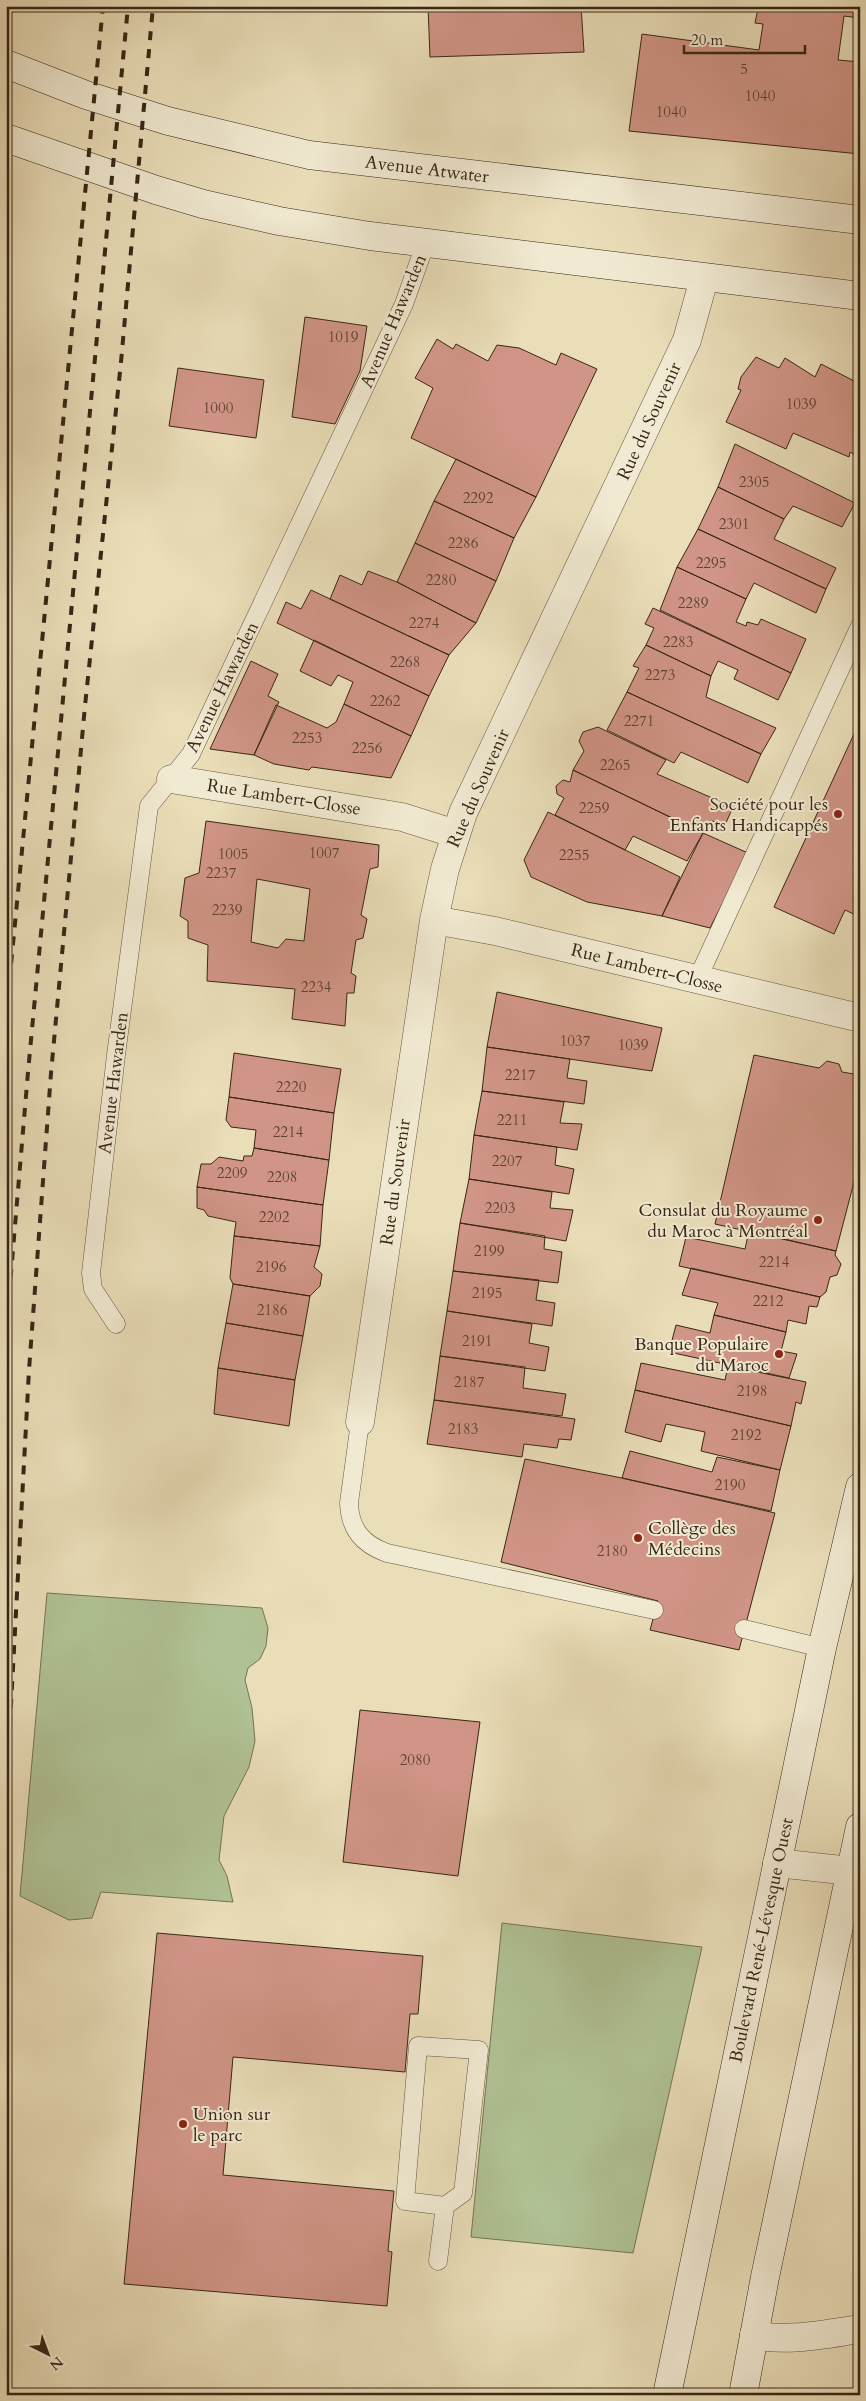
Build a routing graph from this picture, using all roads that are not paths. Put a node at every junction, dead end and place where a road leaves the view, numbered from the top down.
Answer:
1 (6, 64) edge
2 (6, 138) edge
3 (860, 220) edge
4 (426, 242) junction
5 (704, 278) junction
6 (860, 296) edge
7 (860, 626) edge
8 (170, 779) junction
9 (456, 834) junction
10 (434, 920) junction
11 (697, 980) junction
12 (860, 1018) edge
13 (116, 1324) dead end
14 (360, 1422) joint
15 (860, 1487) edge
16 (654, 1610) dead end
17 (744, 1629) dead end
18 (822, 1648) junction
19 (860, 1827) edge
20 (777, 1862) junction
21 (855, 1872) edge
22 (444, 2206) junction
23 (438, 2261) dead end
24 (860, 2329) edge
25 (754, 2335) junction
26 (667, 2395) edge
27 (744, 2395) edge

1 - 3 main road, Avenue Atwater
2 - 4 main road
4 - 5 main road
4 - 8 lane, Avenue Hawarden
5 - 6 main road
5 - 9 main road, Rue du Souvenir
7 - 11 lane
8 - 9 main road, Rue Lambert-Closse
8 - 13 lane, Avenue Hawarden
9 - 10 main road, Rue du Souvenir
10 - 11 main road, Rue Lambert-Closse
10 - 14 main road, Rue du Souvenir
11 - 12 main road, Rue Lambert-Closse
14 - 16 lane
15 - 18 main road, Boulevard René-Lévesque Ouest
17 - 18 lane
18 - 20 main road, Boulevard René-Lévesque Ouest
19 - 21 main road
20 - 21 main road
20 - 26 main road, Boulevard René-Lévesque Ouest
21 - 25 main road
22 - 22 lane
22 - 23 lane
24 - 25 main road
25 - 27 main road

